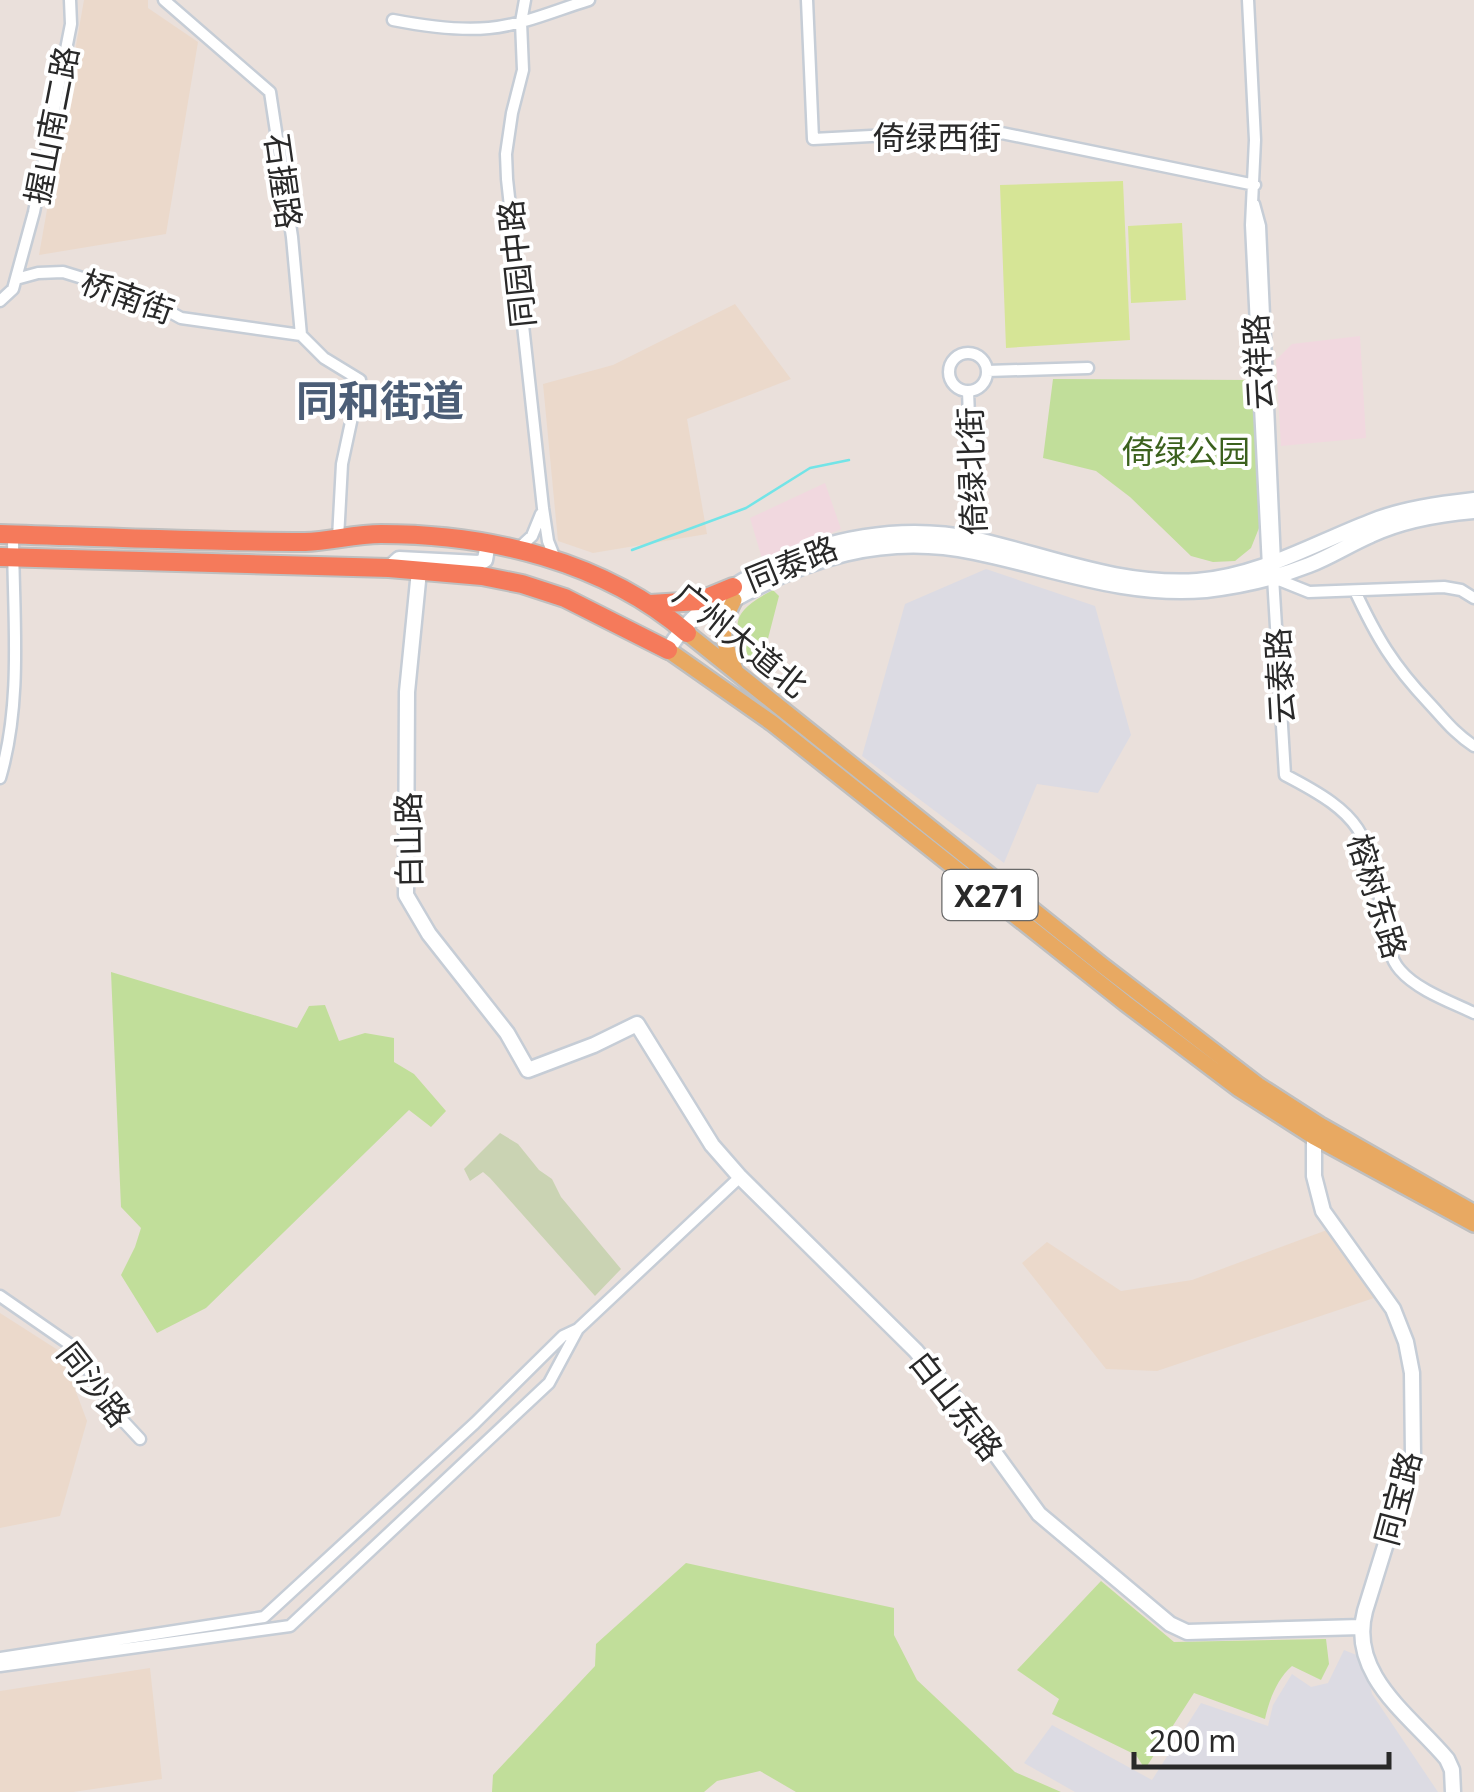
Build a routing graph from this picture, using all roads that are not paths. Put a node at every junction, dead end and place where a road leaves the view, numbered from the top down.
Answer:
1 (70, 0) edge
2 (164, 0) edge
3 (525, 0) edge
4 (589, 0) edge
5 (807, 0) edge
6 (1248, 0) edge
7 (394, 20) dead end
8 (521, 22) junction
9 (1254, 185) junction
10 (16, 279) junction
11 (0, 301) edge
12 (301, 334) junction
13 (1088, 368) dead end
14 (987, 371) junction
15 (968, 391) junction
16 (1474, 500) edge
17 (543, 508) junction
18 (1474, 511) edge
19 (6, 534) edge
20 (338, 538) junction
21 (488, 543) junction
22 (974, 546) junction
23 (517, 550) junction
24 (6, 558) edge
25 (556, 562) junction
26 (389, 568) junction
27 (1272, 568) junction
28 (419, 572) junction
29 (1356, 591) junction
30 (734, 593) junction
31 (1474, 598) edge
32 (650, 604) junction
33 (684, 630) junction
34 (668, 650) junction
35 (738, 676) junction
36 (814, 746) junction
37 (1474, 746) edge
38 (1285, 775) joint
39 (0, 778) edge
40 (1474, 1014) edge
41 (636, 1024) joint
42 (1317, 1131) junction
43 (1349, 1150) junction
44 (740, 1177) junction
45 (1474, 1201) edge
46 (1474, 1212) edge
47 (1474, 1224) edge
48 (1474, 1234) edge
49 (0, 1296) edge
50 (578, 1329) junction
51 (140, 1440) dead end
52 (1361, 1627) junction
53 (0, 1658) edge
54 (0, 1666) edge
55 (1453, 1792) edge

1 - 10 street, 握山南二路
2 - 12 street, 石握路
3 - 8 street, 同园中路
4 - 8 street
5 - 9 street, 倚绿西街
6 - 9 street, 云祥路
7 - 8 street
8 - 17 street, 同园中路
9 - 27 street, 云祥路
10 - 11 street, 握山南二路
10 - 12 street, 桥南街
12 - 20 street
13 - 14 street
14 - 15 street
14 - 15 street
15 - 22 street, 倚绿北街
16 - 27 street, 同泰路
17 - 23 street
17 - 25 street, 同园中路
18 - 27 street, 同泰路
19 - 20 highway, 广州大道北
19 - 24 street
20 - 21 highway, 广州大道北
21 - 23 highway, 广州大道北
21 - 26 street
22 - 27 street, 同泰路
22 - 30 street, 同泰路
23 - 25 highway, 广州大道北
24 - 26 highway, 广州大道北
24 - 39 street
25 - 32 highway, 广州大道北
26 - 28 highway, 广州大道北
27 - 29 street
27 - 38 street, 云泰路
28 - 34 highway, 广州大道北
28 - 41 street, 白山路
29 - 31 street
29 - 37 street
30 - 32 highway
30 - 33 street, 同泰路
30 - 35 main road
32 - 33 highway, 广州大道北 / X271
33 - 34 street, 同泰路
33 - 35 main road, 广州大道北 / X271
34 - 36 main road, 广州大道北 / X271
35 - 36 main road, 广州大道北 / X271
36 - 42 main road, 广州大道北 / X271
38 - 40 street, 榕树东路
41 - 44 street, 白山东路
42 - 43 main road
42 - 45 main road, X271
42 - 48 main road, X271
42 - 52 street, 同宝路
43 - 46 main road
43 - 47 main road
44 - 50 street
44 - 52 street, 白山东路
49 - 51 street, 同沙路
50 - 53 street
50 - 54 street
52 - 55 street

